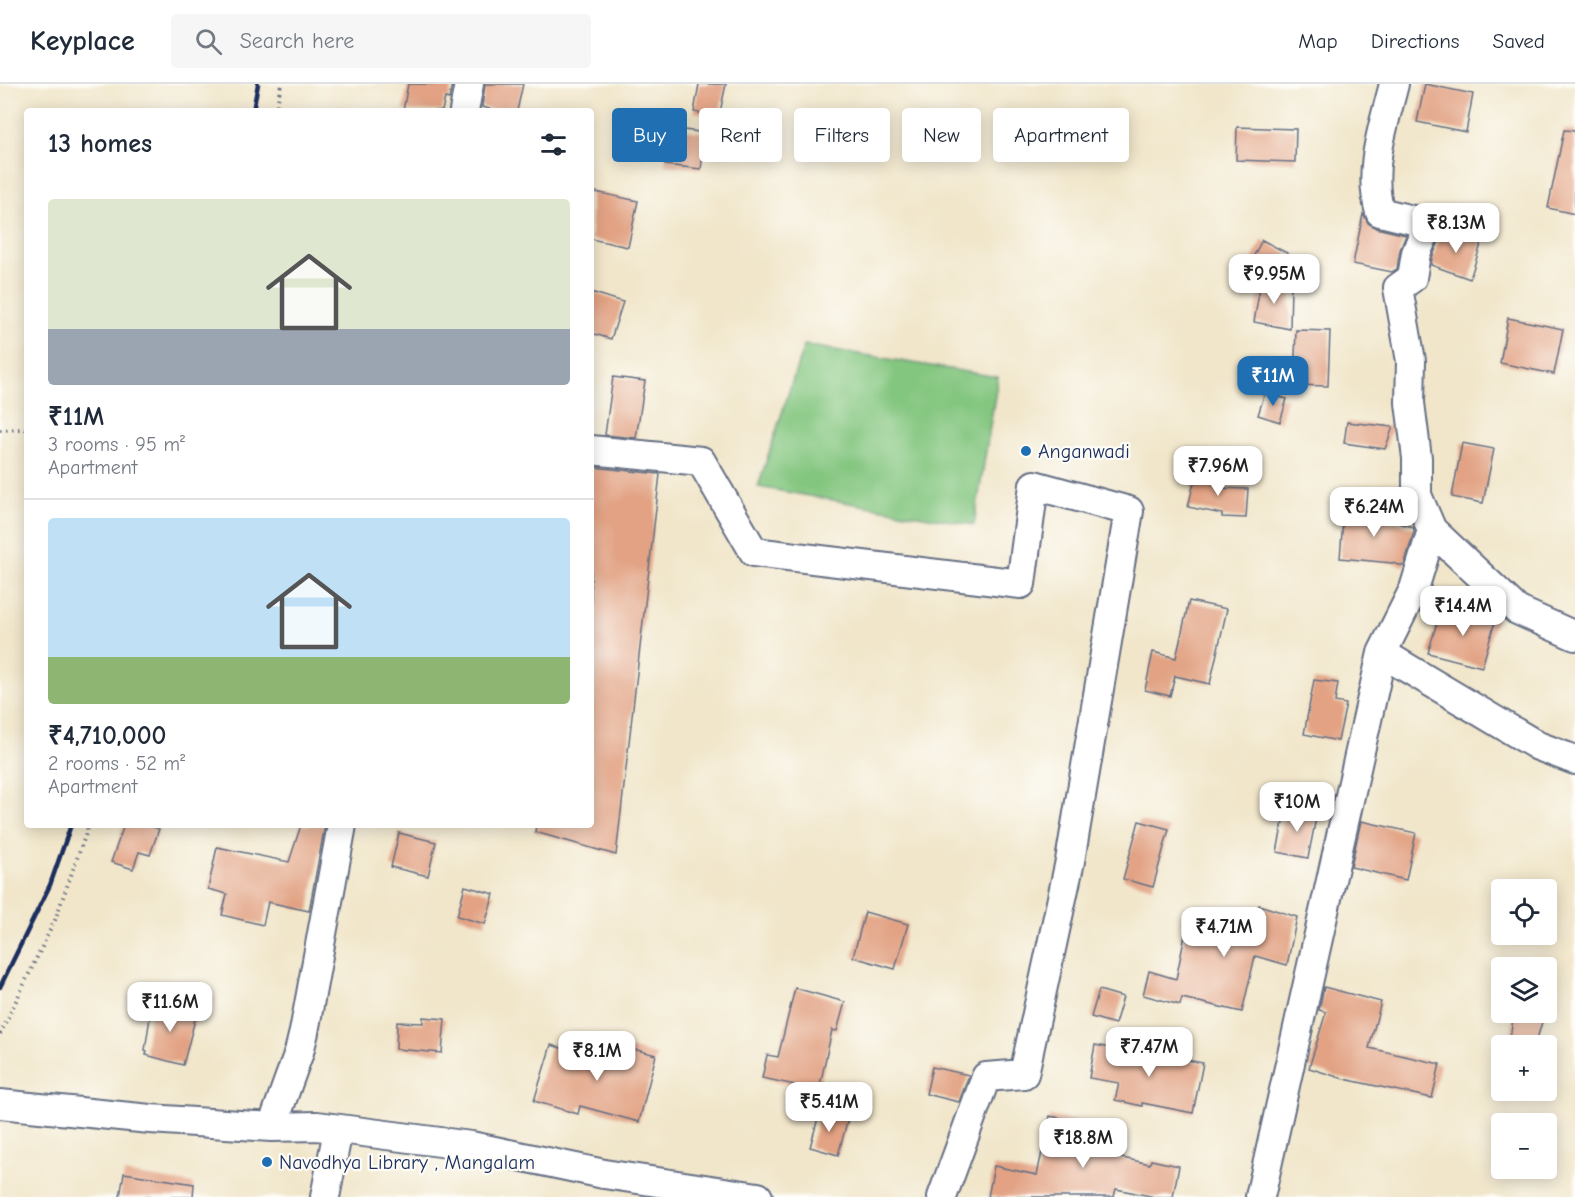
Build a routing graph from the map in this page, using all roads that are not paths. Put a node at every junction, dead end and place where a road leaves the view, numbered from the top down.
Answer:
1 (469, 84) edge
2 (1394, 84) edge
3 (465, 108) edge
4 (594, 450) edge
5 (1432, 530) junction
6 (1575, 636) edge
7 (1382, 653) junction
8 (1575, 760) edge
9 (341, 828) edge
10 (0, 1104) edge
11 (272, 1127) junction
12 (338, 1130) junction
13 (325, 1197) edge
14 (758, 1197) edge
15 (942, 1197) edge
16 (1260, 1197) edge

1 - 3 street
2 - 5 street
4 - 15 street
5 - 6 street
5 - 7 street
7 - 8 street
7 - 16 street
9 - 11 street
10 - 11 street
11 - 12 street
12 - 13 street
12 - 14 street

